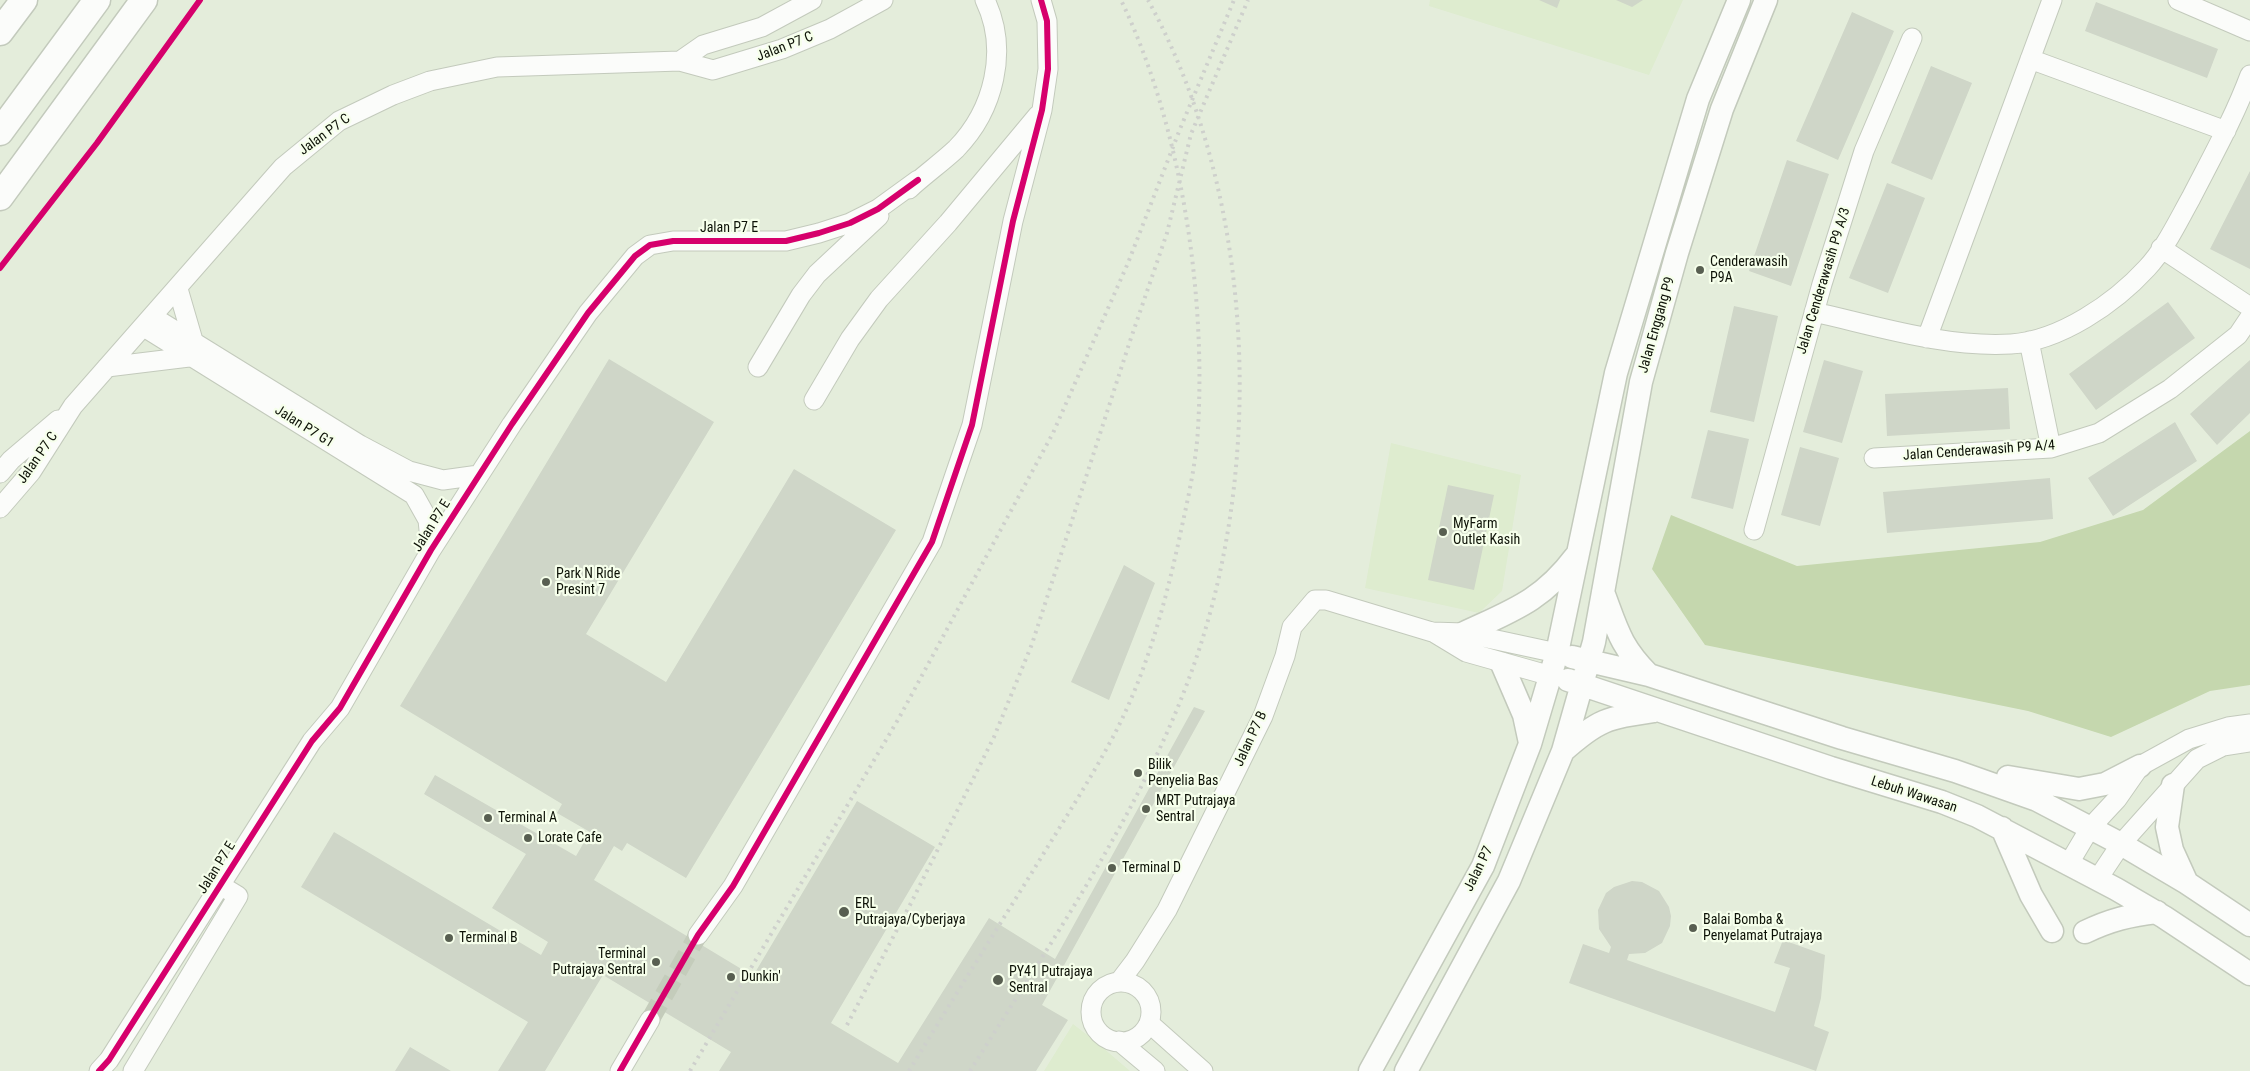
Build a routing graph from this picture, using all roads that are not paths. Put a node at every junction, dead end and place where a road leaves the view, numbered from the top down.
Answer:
1 (24, 0) edge
2 (97, 0) edge
3 (144, 0) edge
4 (883, 0) edge
5 (1041, 0) edge
6 (1739, 0) edge
7 (1766, 0) edge
8 (2052, 0) edge
9 (2178, 0) edge
10 (805, 2) edge
11 (987, 4) edge
12 (2250, 31) edge
13 (0, 32) edge
14 (1912, 38) dead end
15 (2030, 59) junction
16 (680, 61) junction
17 (2250, 76) edge
18 (1042, 110) junction
19 (2226, 131) junction
20 (0, 132) edge
21 (918, 180) junction
22 (0, 197) edge
23 (2161, 248) junction
24 (178, 288) junction
25 (2250, 307) edge
26 (1814, 312) junction
27 (2250, 317) edge
28 (148, 322) junction
29 (1927, 338) junction
30 (2029, 341) junction
31 (191, 350) junction
32 (758, 367) dead end
33 (107, 368) junction
34 (814, 400) dead end
35 (73, 406) junction
36 (2051, 448) junction
37 (1874, 458) dead end
38 (0, 473) edge
39 (479, 475) junction
40 (0, 508) edge
41 (1754, 530) dead end
42 (431, 550) junction
43 (1578, 553) junction
44 (1603, 592) junction
45 (1432, 632) junction
46 (1464, 633) junction
47 (1557, 654) junction
48 (1587, 660) junction
49 (1502, 664) junction
50 (1649, 675) junction
51 (1551, 676) junction
52 (1582, 684) junction
53 (1659, 710) junction
54 (2250, 724) edge
55 (2250, 742) edge
56 (1530, 744) junction
57 (1564, 751) junction
58 (2140, 766) junction
59 (1955, 771) junction
60 (2173, 785) junction
61 (2002, 828) junction
62 (2090, 828) junction
63 (2122, 844) junction
64 (2068, 865) junction
65 (2097, 880) junction
66 (2187, 883) junction
67 (220, 886) junction
68 (2157, 912) junction
69 (2250, 925) edge
70 (2052, 932) dead end
71 (2085, 932) dead end
72 (698, 935) tunnel mouth
73 (2250, 974) edge
74 (1119, 982) junction
75 (650, 1020) tunnel mouth
76 (1149, 1023) junction
77 (1119, 1041) junction
78 (119, 1044) junction
79 (139, 1068) edge
80 (99, 1071) edge
81 (620, 1071) edge
82 (1155, 1071) edge
83 (1203, 1071) edge
84 (1370, 1071) edge
85 (1406, 1071) edge

1 - 13 highway
2 - 20 highway
3 - 22 highway
4 - 16 street, Jalan P7 C
5 - 18 street
6 - 43 main road, Jalan Enggang P9
7 - 44 main road, Jalan Enggang P9
8 - 15 street
9 - 12 street
10 - 16 street, Jalan P7 C
11 - 21 street
14 - 26 street, Jalan Cenderawasih P9 A/3
15 - 19 street
15 - 29 street
16 - 24 street, Jalan P7 C
17 - 19 street
18 - 34 street
18 - 72 street
19 - 23 street
21 - 32 street
21 - 39 street, Jalan P7 E
23 - 25 street
23 - 30 street
24 - 28 street, Jalan P7 C
24 - 31 street
26 - 29 street
26 - 41 street, Jalan Cenderawasih P9 A/3
27 - 36 street, Jalan Cenderawasih P9 A/4
28 - 31 street, Jalan P7 G1
28 - 33 street, Jalan P7 C
29 - 30 street
30 - 36 street
31 - 33 street
31 - 39 street, Jalan P7 G1
31 - 42 street, Jalan P7 G1
33 - 35 street, Jalan P7 C
35 - 38 street, Jalan P7 C
35 - 40 street, Jalan P7 C
36 - 37 street, Jalan Cenderawasih P9 A/4
39 - 42 street, Jalan P7 E
42 - 67 street, Jalan P7 E
43 - 46 main road
43 - 47 main road, Jalan P7
44 - 48 main road, Jalan Enggang P9
44 - 50 main road
45 - 46 street, Jalan P7 B
45 - 49 street, Jalan P7 B
45 - 74 street, Jalan P7 B
46 - 47 street, Jalan P7 B
47 - 48 main road
47 - 51 main road, Jalan P7
48 - 50 main road
48 - 52 main road, Jalan Enggang P9
49 - 51 street, Jalan P7 B
49 - 56 main road
50 - 59 main road
51 - 52 main road, Lebuh Wawasan
51 - 56 main road, Jalan P7
52 - 53 main road, Lebuh Wawasan
52 - 57 main road, Jalan Enggang P9
53 - 57 main road
53 - 61 main road, Lebuh Wawasan
54 - 58 street
55 - 60 street
56 - 84 main road, Jalan P7
57 - 85 main road
58 - 59 main road
58 - 62 street
59 - 62 main road
60 - 63 street
60 - 66 main road
61 - 64 main road, Lebuh Wawasan
61 - 70 main road
62 - 63 main road
62 - 64 street
63 - 65 street
63 - 66 main road
64 - 65 main road, Lebuh Wawasan
65 - 68 main road, Lebuh Wawasan
66 - 69 main road
67 - 78 street, Jalan P7 E
67 - 79 street
68 - 71 main road
68 - 73 main road, Lebuh Wawasan
74 - 76 street
74 - 77 street, Jalan P7 B
75 - 81 street
76 - 77 street
76 - 83 street
77 - 82 street, Jalan P7 B
78 - 79 street
78 - 80 street, Jalan P7 E

